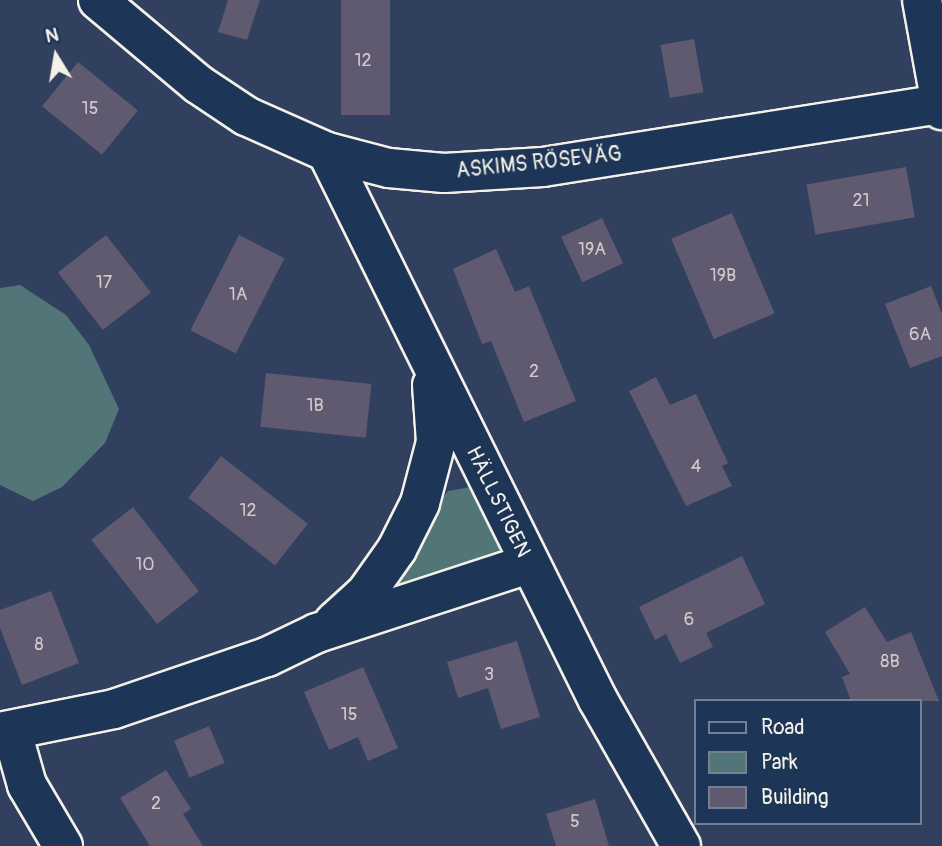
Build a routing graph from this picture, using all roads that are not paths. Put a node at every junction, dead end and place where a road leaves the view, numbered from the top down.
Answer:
1 (98, 0) edge
2 (922, 0) edge
3 (941, 106) edge
4 (327, 152) junction
5 (426, 355) junction
6 (528, 564) junction
7 (317, 633) junction
8 (6, 732) edge
9 (63, 846) edge
10 (681, 846) edge

1 - 4 street, ASKIMS RÖSEVÄG
2 - 3 street
3 - 4 street, ASKIMS RÖSEVÄG
4 - 5 street, HÄLLSTIGEN
5 - 6 street, HÄLLSTIGEN
5 - 7 street
6 - 7 street
6 - 10 street, HÄLLSTIGEN
7 - 8 street
8 - 9 street

